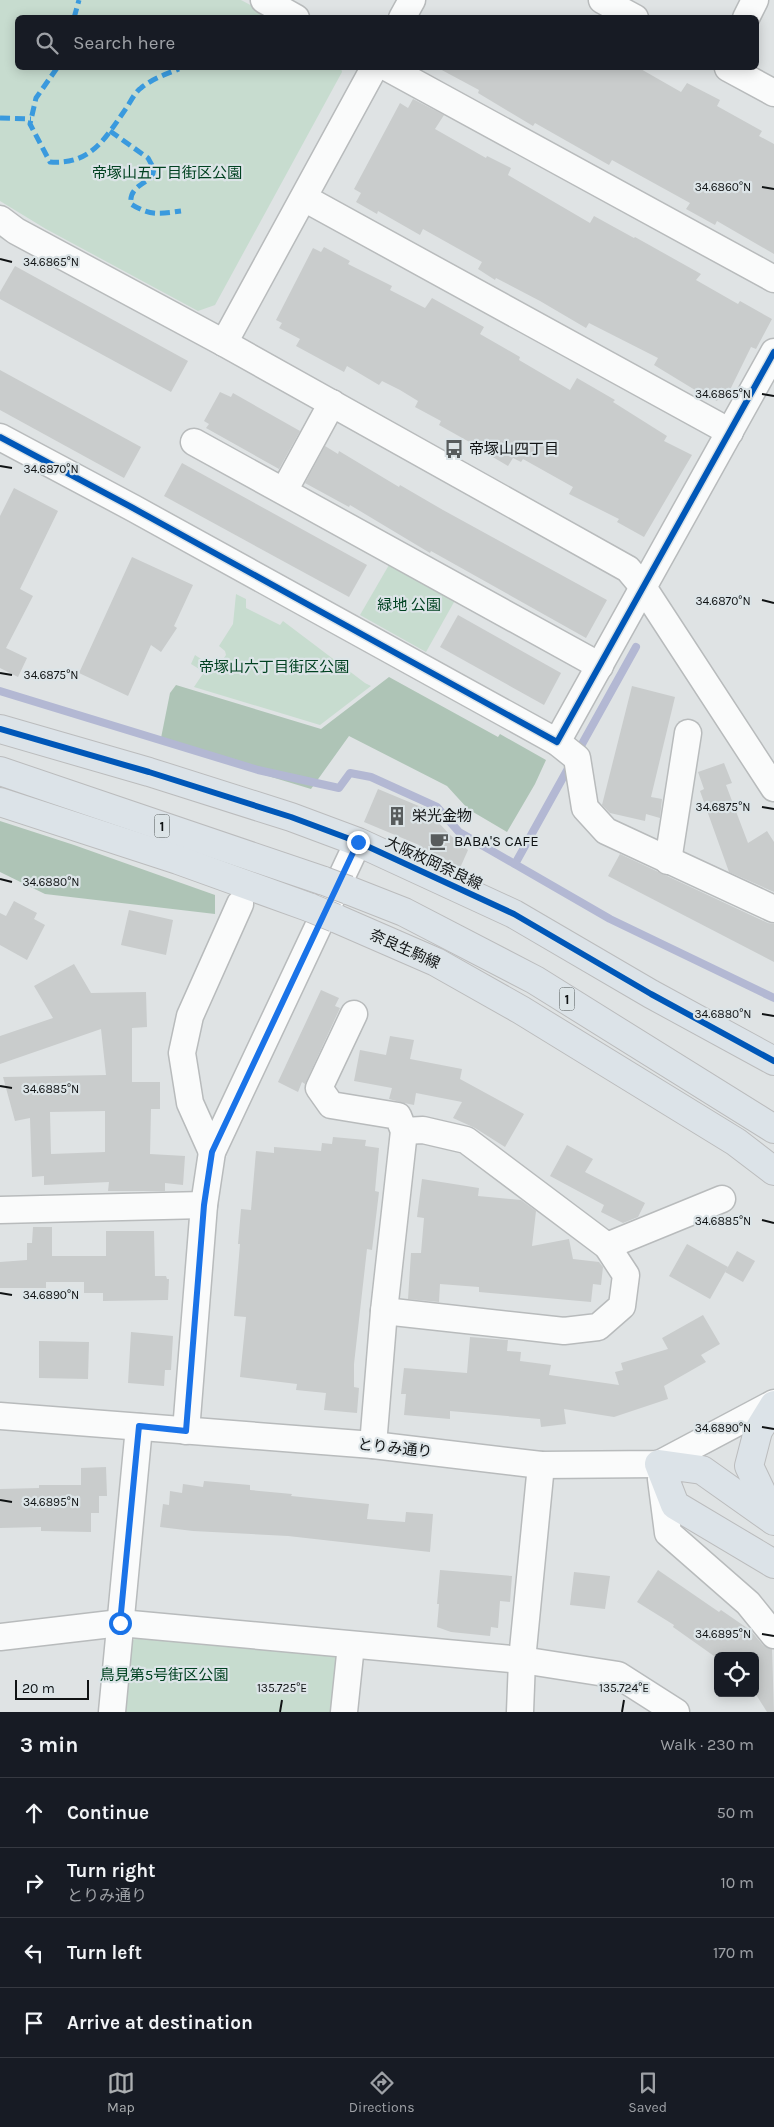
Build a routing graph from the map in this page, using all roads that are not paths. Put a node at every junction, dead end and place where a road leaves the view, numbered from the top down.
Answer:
1 (264, 0) edge
2 (412, 0) edge
3 (602, 0) edge
4 (755, 0) edge
5 (291, 15) edge
6 (404, 15) edge
7 (630, 15) edge
8 (748, 15) edge
9 (373, 70) edge
10 (392, 70) edge
11 (732, 70) edge
12 (774, 93) edge
13 (304, 198) junction
14 (0, 219) edge
15 (774, 279) edge
16 (224, 343) junction
17 (774, 352) edge
18 (332, 404) junction
19 (730, 432) junction
20 (1, 440) edge
21 (194, 442) dead end
22 (284, 491) junction
23 (643, 587) junction
24 (600, 666) junction
25 (0, 729) edge
26 (688, 733) dead end
27 (557, 742) junction
28 (0, 771) edge
29 (774, 788) edge
30 (0, 802) edge
31 (358, 842) junction
32 (668, 861) junction
33 (240, 904) dead end
34 (774, 909) edge
35 (354, 1014) dead end
36 (774, 1061) edge
37 (774, 1129) edge
38 (404, 1131) junction
39 (736, 1142) junction
40 (212, 1152) junction
41 (774, 1171) edge
42 (774, 1180) edge
43 (722, 1199) dead end
44 (204, 1205) junction
45 (0, 1210) edge
46 (607, 1246) junction
47 (384, 1310) junction
48 (774, 1404) edge
49 (0, 1416) edge
50 (139, 1426) junction
51 (186, 1431) junction
52 (373, 1445) junction
53 (659, 1464) junction
54 (541, 1465) junction
55 (774, 1513) edge
56 (774, 1521) edge
57 (774, 1564) edge
58 (120, 1623) junction
59 (774, 1635) edge
60 (0, 1637) edge
61 (351, 1645) junction
62 (522, 1660) junction
63 (112, 1712) edge
64 (344, 1712) edge
65 (520, 1712) edge
66 (676, 1712) edge

1 - 5 street
2 - 6 street
3 - 7 street
4 - 8 street
9 - 13 street
10 - 15 street
11 - 12 street
13 - 16 street
13 - 19 street
14 - 16 street
16 - 18 street
17 - 19 street
18 - 22 street
18 - 23 street
19 - 23 street
20 - 27 street
21 - 22 street
22 - 24 street
23 - 24 street
23 - 29 street
24 - 27 street
25 - 31 main road, 大阪枚岡奈良線
26 - 32 street
27 - 32 street
28 - 37 main road, 奈良生駒線 / 1
30 - 39 main road, 奈良生駒線 / 1
31 - 36 main road, 大阪枚岡奈良線
31 - 40 street
32 - 34 street
33 - 40 street
35 - 38 street
38 - 46 street
38 - 47 street
39 - 41 main road, 奈良生駒線 / 1
39 - 42 main road
40 - 44 street
43 - 46 street
44 - 45 street
44 - 51 street
46 - 47 street
47 - 52 street
48 - 53 street, とりみ通り
48 - 55 main road
49 - 50 street, とりみ通り
50 - 51 street, とりみ通り
50 - 58 street
51 - 52 street, とりみ通り
52 - 54 street, とりみ通り
53 - 54 street, とりみ通り
53 - 56 main road
53 - 57 main road
53 - 59 street
54 - 62 street
58 - 60 street
58 - 61 street
58 - 63 street
61 - 62 street
61 - 64 street
62 - 65 street
62 - 66 street

